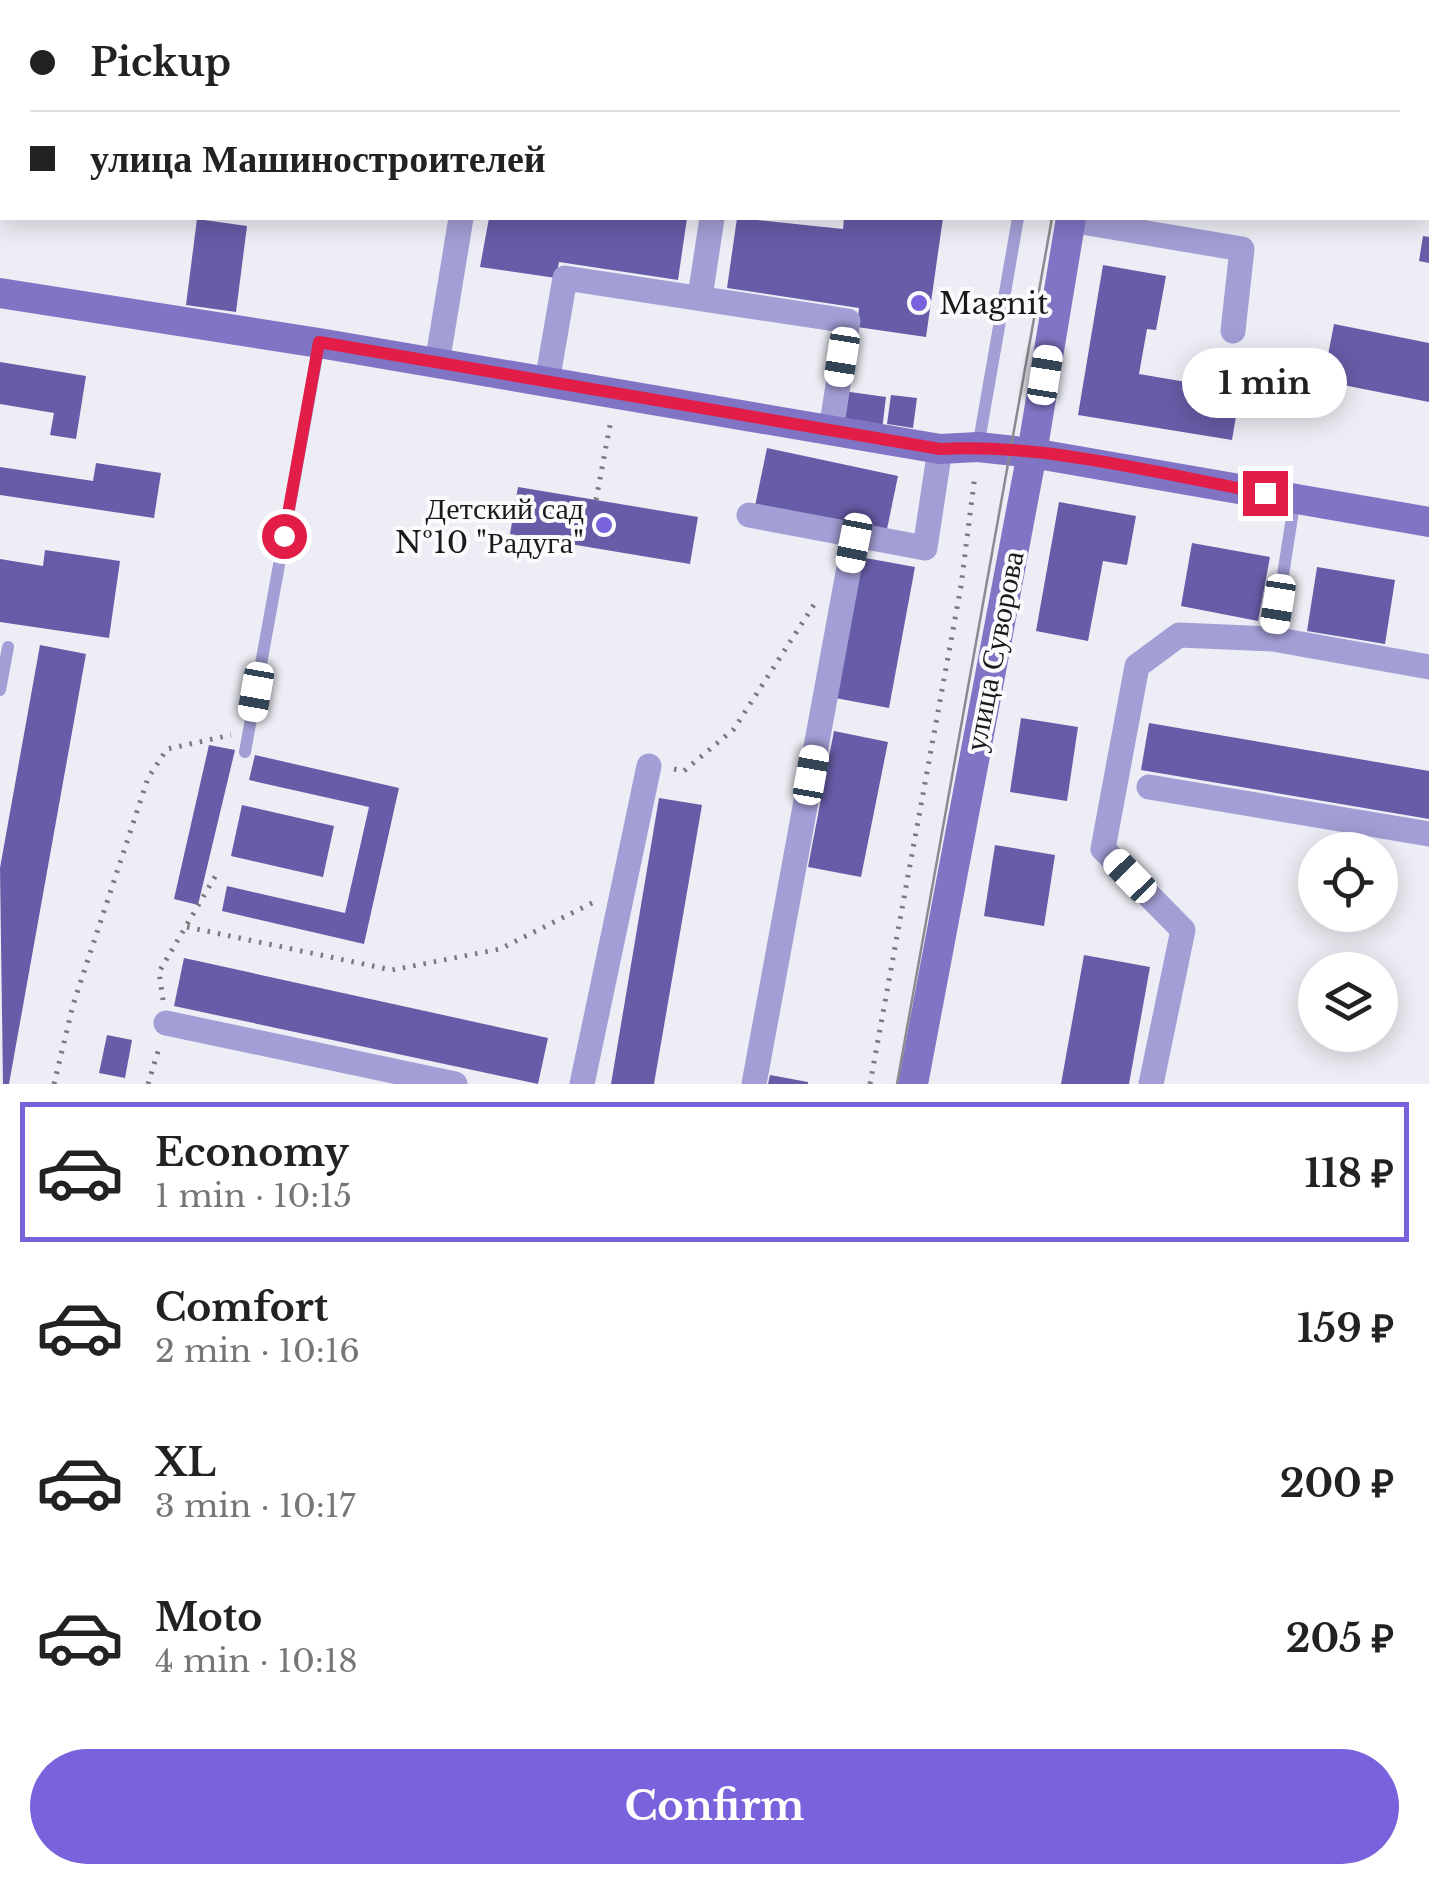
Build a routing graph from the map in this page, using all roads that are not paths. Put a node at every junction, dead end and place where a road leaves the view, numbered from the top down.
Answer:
1 (461, 220) edge
2 (712, 220) edge
3 (1018, 220) edge
4 (1070, 220) edge
5 (1076, 220) edge
6 (0, 294) edge
7 (700, 297) junction
8 (1233, 331) dead end
9 (319, 342) junction
10 (437, 364) junction
11 (547, 382) junction
12 (831, 430) junction
13 (978, 447) junction
14 (940, 449) junction
15 (1032, 453) junction
16 (1294, 498) junction
17 (749, 516) dead end
18 (1429, 522) edge
19 (855, 535) junction
20 (1273, 639) junction
21 (8, 647) dead end
22 (1429, 667) edge
23 (0, 690) edge
24 (245, 752) dead end
25 (650, 766) road end
26 (1149, 787) dead end
27 (1429, 834) edge
28 (166, 1023) road end
29 (345, 1072) edge
30 (455, 1084) edge
31 (582, 1084) edge
32 (754, 1084) edge
33 (913, 1084) edge
34 (1151, 1084) edge

1 - 10 street
2 - 7 street
3 - 13 lane
4 - 15 street, улица Суворова
5 - 8 street
6 - 9 street
7 - 11 street
7 - 12 street
9 - 10 street
9 - 24 lane
10 - 11 street
11 - 12 street
12 - 14 street
13 - 14 street
13 - 15 street
14 - 19 street
15 - 16 street
15 - 33 street, улица Суворова
16 - 18 street
16 - 20 lane
17 - 19 street
19 - 32 street
20 - 22 street
20 - 34 street
21 - 23 lane
25 - 31 street
26 - 27 street
28 - 29 street
29 - 30 street

